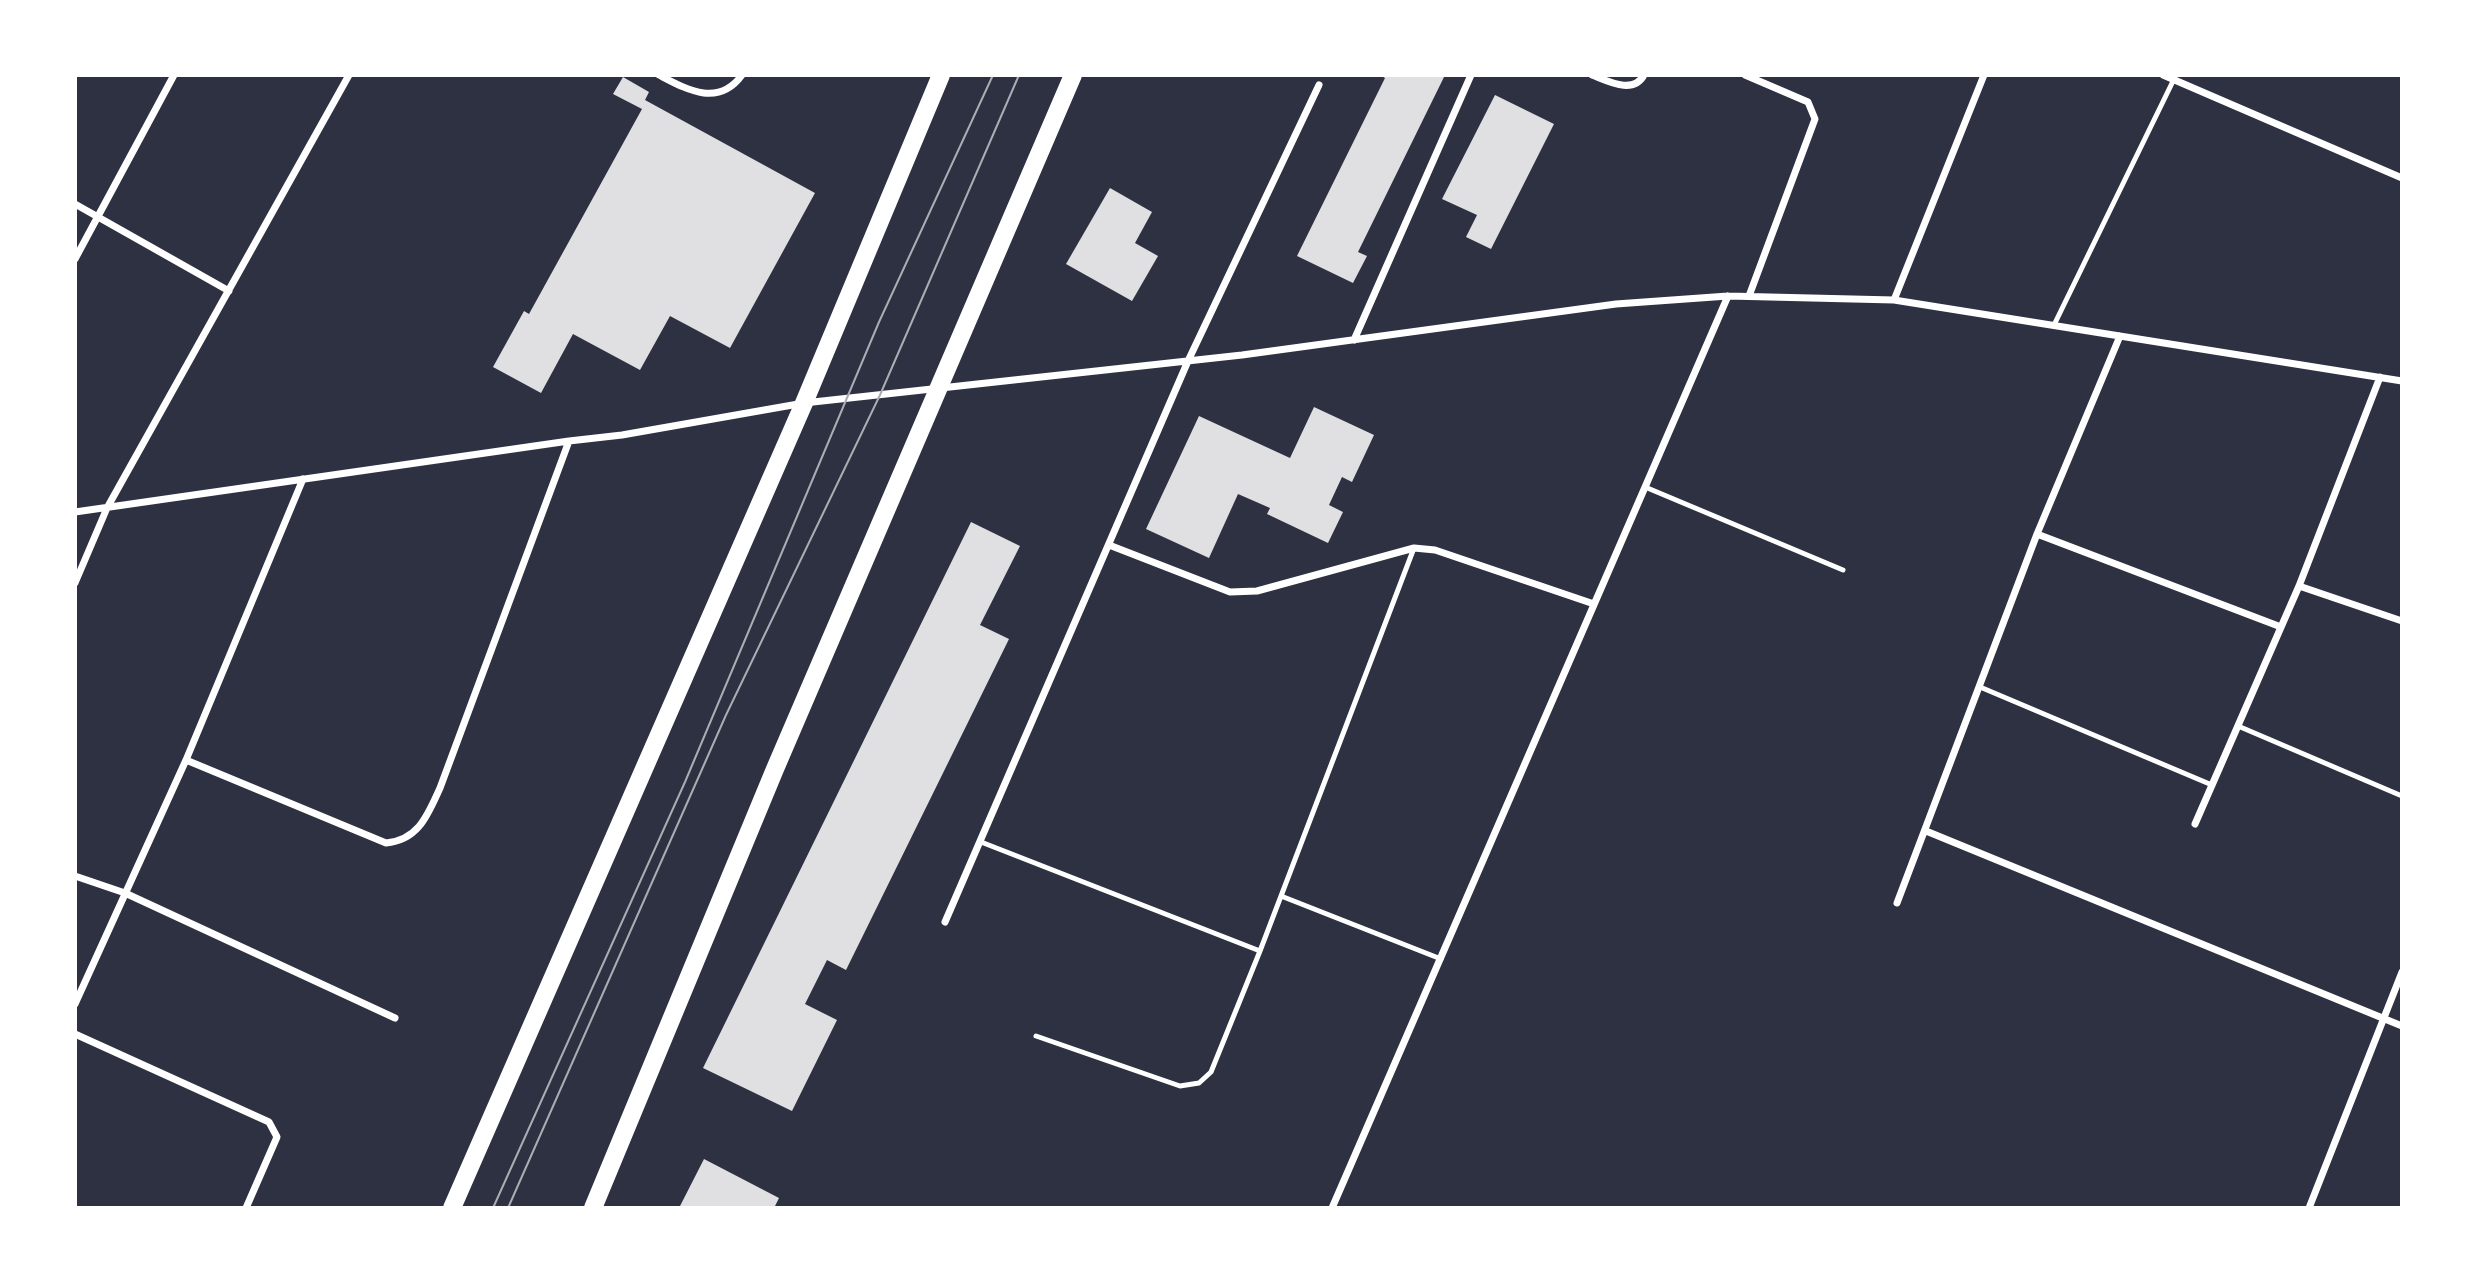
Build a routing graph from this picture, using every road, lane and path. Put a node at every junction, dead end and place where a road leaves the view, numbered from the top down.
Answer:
1 (174, 75) edge
2 (349, 75) edge
3 (659, 75) edge
4 (742, 75) edge
5 (942, 75) edge
6 (1073, 75) edge
7 (1471, 75) edge
8 (1592, 75) edge
9 (1644, 75) edge
10 (1745, 75) edge
11 (1984, 75) edge
12 (2163, 75) edge
13 (2175, 78) edge
14 (1319, 85) dead end
15 (2402, 178) edge
16 (75, 204) edge
17 (98, 217) junction
18 (75, 259) edge
19 (229, 291) junction
20 (1728, 296) junction
21 (1749, 296) junction
22 (1894, 300) junction
23 (2054, 326) junction
24 (2120, 336) junction
25 (1354, 340) junction
26 (1188, 361) junction
27 (2380, 377) junction
28 (2402, 381) edge
29 (940, 389) junction
30 (804, 403) junction
31 (569, 441) junction
32 (303, 479) junction
33 (1645, 487) junction
34 (107, 508) junction
35 (75, 512) edge
36 (2037, 534) junction
37 (1109, 545) junction
38 (1414, 548) junction
39 (1843, 570) dead end
40 (75, 583) edge
41 (2299, 586) junction
42 (1594, 604) junction
43 (2402, 621) edge
44 (2281, 627) junction
45 (1980, 687) junction
46 (2238, 726) junction
47 (186, 760) junction
48 (2212, 785) junction
49 (2402, 796) edge
50 (2195, 824) dead end
51 (1926, 831) junction
52 (981, 842) junction
53 (75, 876) edge
54 (125, 893) junction
55 (1281, 896) junction
56 (1897, 903) dead end
57 (945, 922) dead end
58 (1260, 951) junction
59 (1440, 958) junction
60 (2402, 972) edge
61 (75, 1004) edge
62 (396, 1018) dead end
63 (2383, 1018) junction
64 (2402, 1026) edge
65 (75, 1034) edge
66 (1036, 1036) dead end
67 (246, 1208) edge
68 (452, 1208) edge
69 (593, 1208) edge
70 (1332, 1208) edge
71 (2309, 1208) edge

1 - 17 street
2 - 19 street
3 - 4 street
5 - 30 main road
6 - 29 main road
7 - 25 street
8 - 9 street
10 - 21 street
11 - 22 street
12 - 13 street
13 - 15 street
13 - 23 lane
14 - 26 street
16 - 17 street
17 - 18 street
17 - 19 street
19 - 34 street
20 - 21 street
20 - 25 street
20 - 33 street
21 - 22 street
22 - 23 street
23 - 24 street
24 - 27 street
24 - 36 street
25 - 26 street
26 - 29 street
26 - 37 street
27 - 28 street
27 - 41 street
29 - 30 street
29 - 69 main road
30 - 31 street
30 - 68 main road
31 - 32 street
31 - 47 street
32 - 34 street
32 - 47 street
33 - 39 lane
33 - 42 street
34 - 35 street
34 - 40 street
36 - 44 street
36 - 45 street
37 - 38 street
37 - 52 street
38 - 42 street
38 - 55 lane
41 - 43 street
41 - 44 street
42 - 59 street
44 - 46 street
45 - 48 lane
45 - 51 street
46 - 48 street
46 - 49 lane
47 - 54 street
48 - 50 street
51 - 56 street
51 - 63 street
52 - 57 street
52 - 58 lane
53 - 54 street
54 - 61 street
54 - 62 street
55 - 58 lane
55 - 59 lane
58 - 66 lane
59 - 70 street
60 - 63 street
63 - 64 street
63 - 71 street
65 - 67 street

